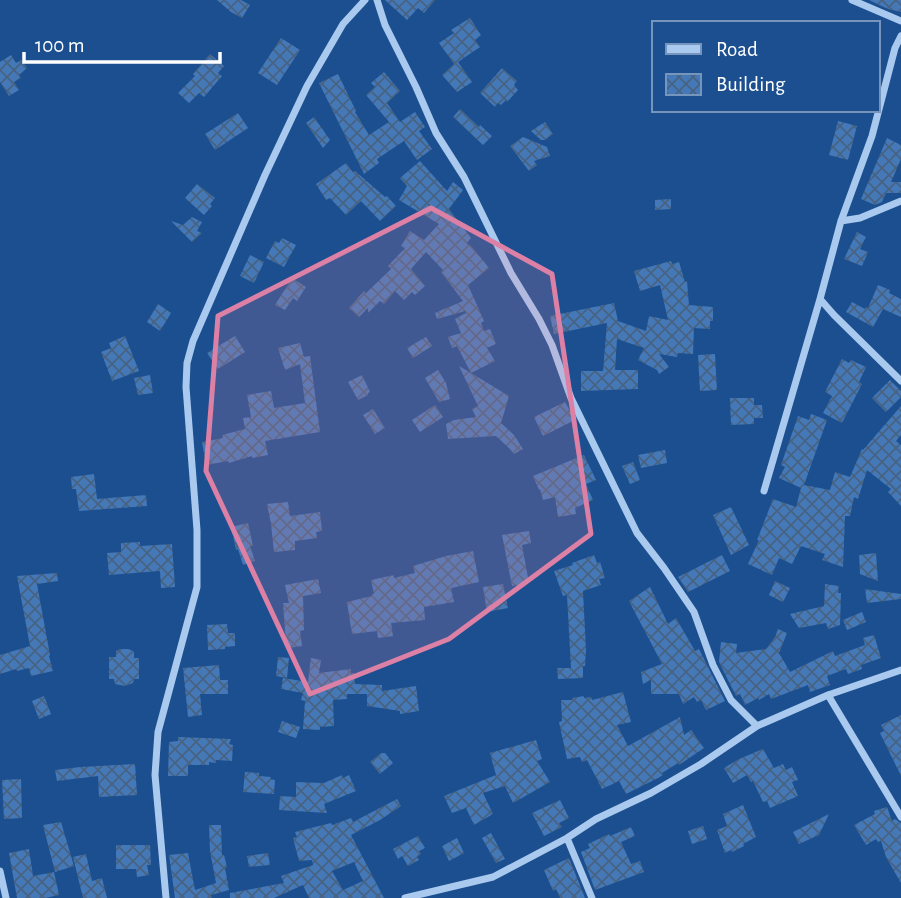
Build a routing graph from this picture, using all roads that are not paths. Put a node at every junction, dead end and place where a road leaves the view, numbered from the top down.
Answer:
1 (365, 0) edge
2 (377, 0) edge
3 (852, 0) edge
4 (901, 21) edge
5 (901, 36) edge
6 (880, 108) edge
7 (879, 112) edge
8 (901, 201) edge
9 (841, 222) junction
10 (820, 299) junction
11 (901, 381) edge
12 (764, 491) dead end
13 (901, 670) edge
14 (828, 695) junction
15 (757, 726) junction
16 (901, 817) edge
17 (567, 838) junction
18 (0, 871) edge
19 (447, 894) edge
20 (6, 898) edge
21 (166, 898) edge
22 (405, 898) edge
23 (592, 898) edge

1 - 21 street
2 - 15 street
3 - 4 street
5 - 6 street
7 - 9 street
8 - 9 street
9 - 10 street
10 - 11 street
10 - 12 street
13 - 14 street
14 - 15 street
14 - 16 street
15 - 17 street
17 - 19 street
17 - 23 street
18 - 20 street
19 - 22 street

